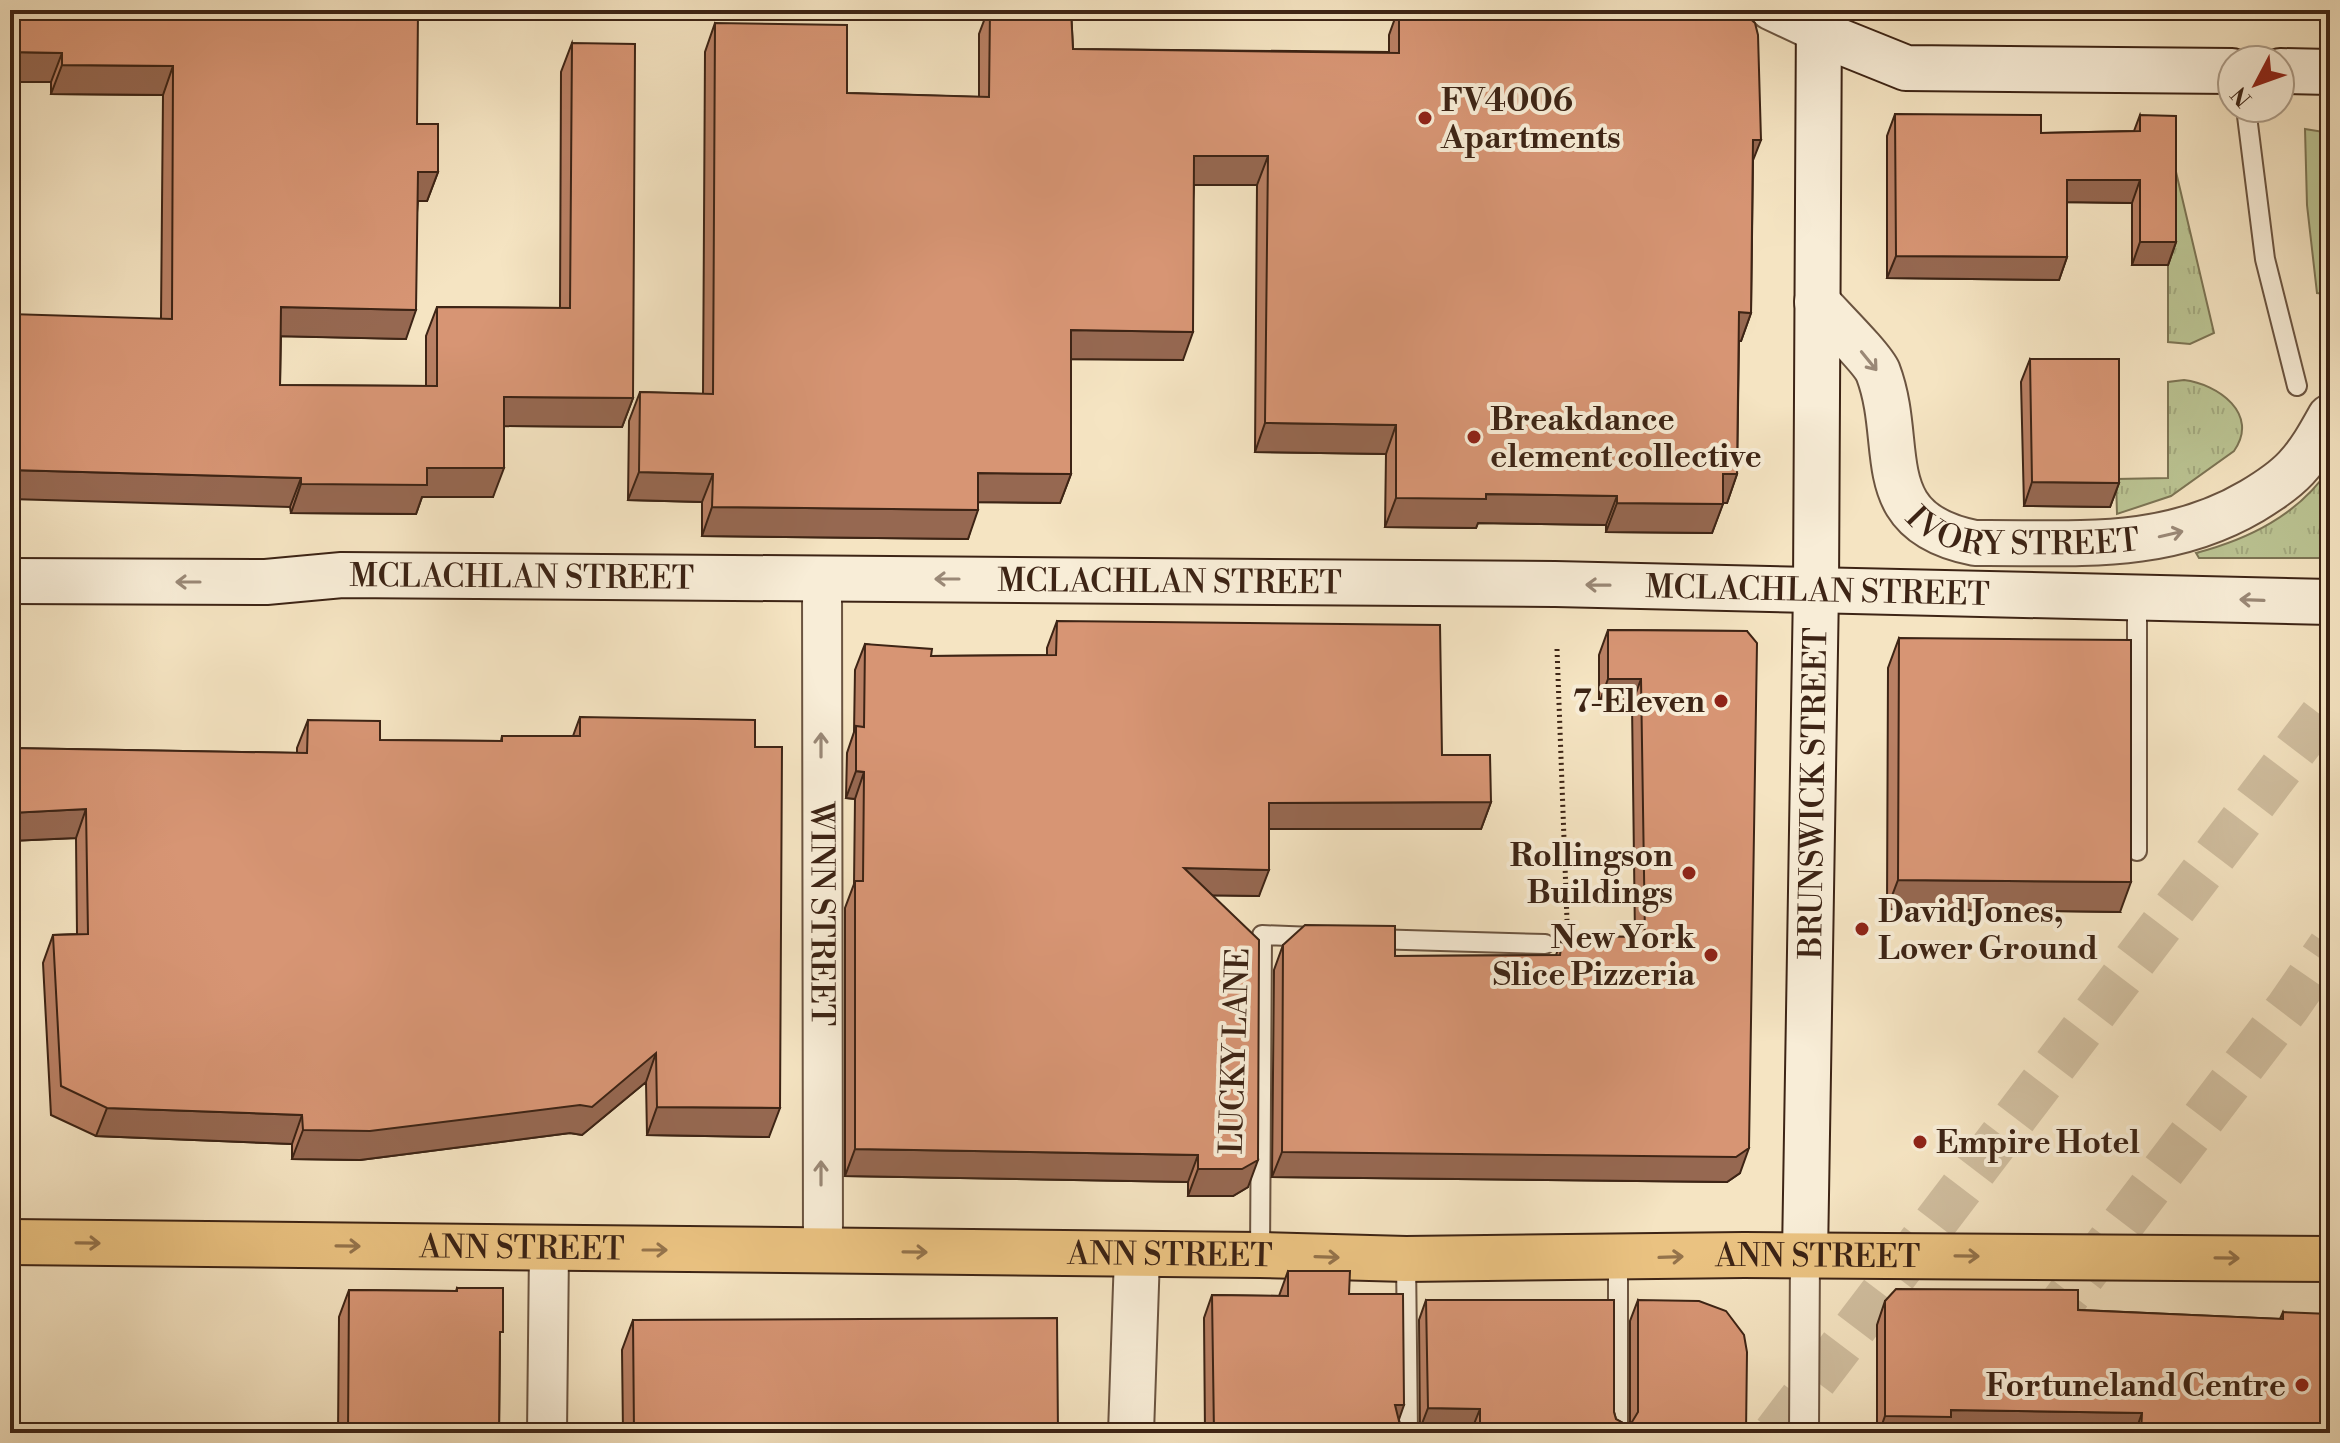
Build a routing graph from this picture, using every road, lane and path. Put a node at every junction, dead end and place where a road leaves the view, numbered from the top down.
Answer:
1 (1770, 10) edge
2 (1819, 21) edge
3 (2216, 71) edge
4 (2296, 71) edge
5 (2330, 72) edge
6 (2248, 124) edge
7 (1817, 302) junction
8 (2297, 386) dead end
9 (2330, 417) edge
10 (822, 578) junction
11 (10, 581) edge
12 (1816, 589) junction
13 (2137, 596) junction
14 (2330, 602) edge
15 (1557, 649) dead end
16 (2137, 851) dead end
17 (1326, 937) edge
18 (1357, 938) edge
19 (1545, 944) joint
20 (10, 1242) edge
21 (549, 1250) junction
22 (823, 1251) junction
23 (1260, 1255) junction
24 (1805, 1255) junction
25 (1137, 1256) junction
26 (1618, 1258) junction
27 (1406, 1259) junction
28 (2330, 1259) edge
29 (547, 1433) edge
30 (1131, 1433) edge
31 (1408, 1433) edge
32 (1618, 1433) edge
33 (1804, 1433) edge

1 - 2 street
2 - 3 main road
2 - 7 main road, BRUNSWICK STREET
4 - 5 main road
6 - 8 lane
7 -> 9 main road, IVORY STREET
7 - 12 main road, BRUNSWICK STREET
10 -> 11 main road, MCLACHLAN STREET
12 -> 10 main road, MCLACHLAN STREET
22 -> 10 street, WINN STREET
12 - 13 main road, MCLACHLAN STREET
12 - 24 main road, BRUNSWICK STREET
14 -> 13 main road, MCLACHLAN STREET
13 - 16 lane
15 - 19 path
17 - 23 lane, LUCKY LANE
18 - 19 lane
20 -> 21 main road, ANN STREET
21 -> 22 main road, ANN STREET
21 - 29 street
22 -> 25 main road, ANN STREET
23 - 25 main road, ANN STREET
23 -> 27 main road, ANN STREET
26 -> 24 main road, ANN STREET
24 -> 28 main road, ANN STREET
24 - 33 street, BRUNSWICK STREET
25 - 30 main road
26 - 27 main road, ANN STREET
26 - 32 lane
27 - 31 lane

